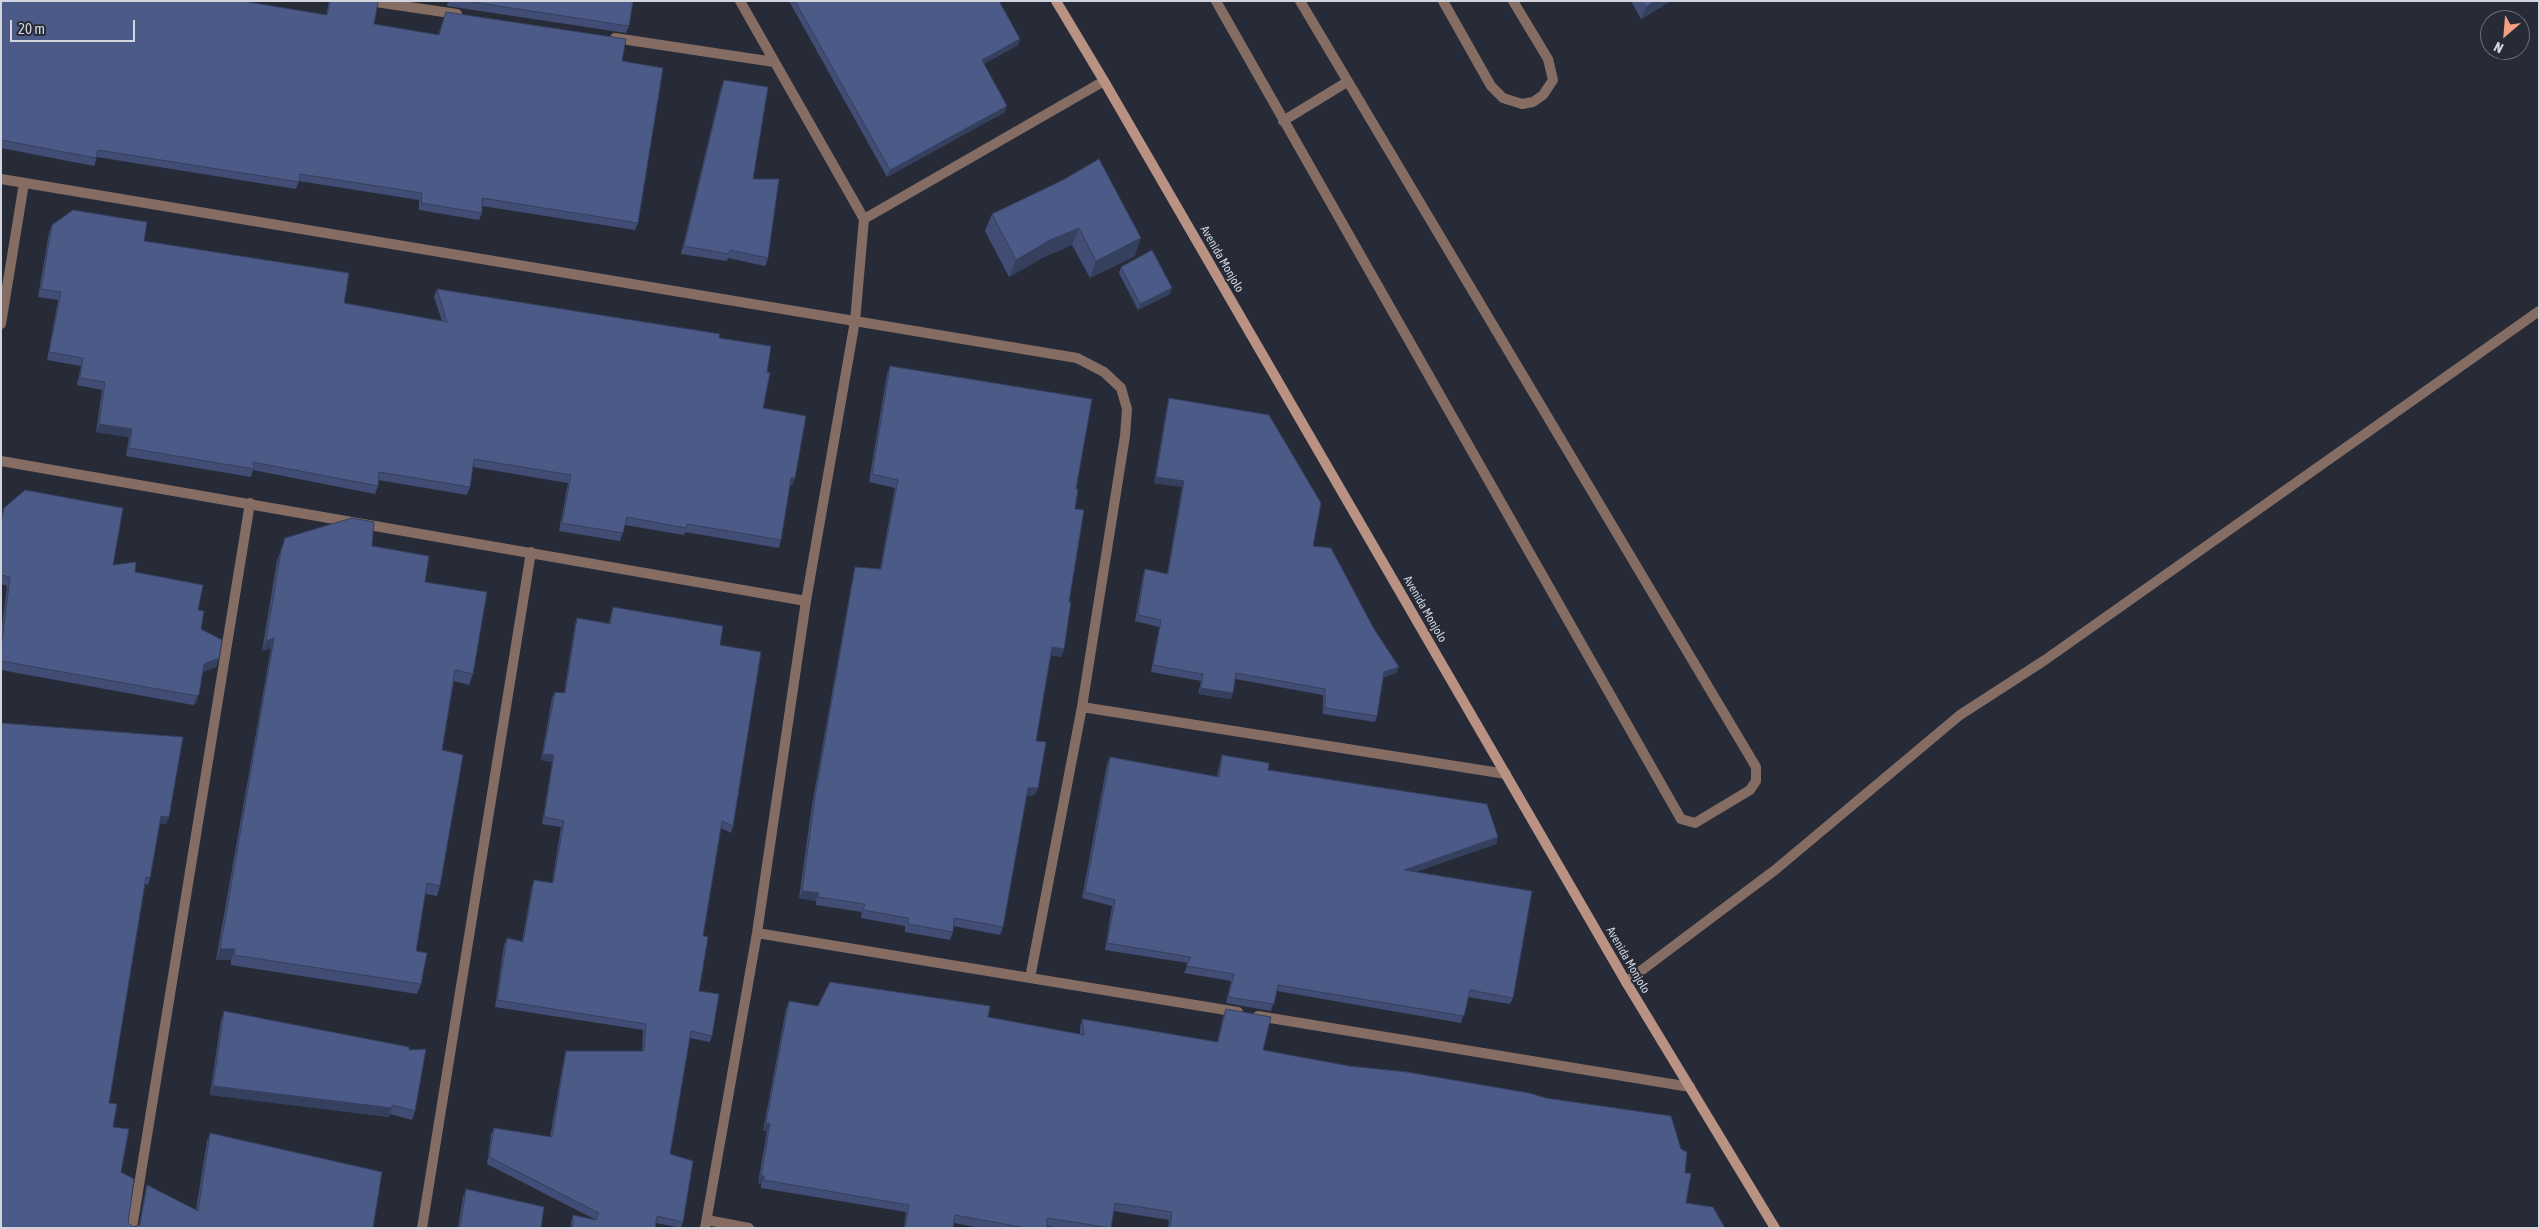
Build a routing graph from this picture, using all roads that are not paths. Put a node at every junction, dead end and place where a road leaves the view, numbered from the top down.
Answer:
1 (369, 1) edge
2 (740, 1) edge
3 (1056, 1) edge
4 (1216, 1) edge
5 (1300, 1) edge
6 (1443, 1) edge
7 (1513, 1) edge
8 (468, 16) edge
9 (606, 37) edge
10 (774, 62) junction
11 (1104, 81) junction
12 (1347, 82) junction
13 (1283, 120) junction
14 (1, 179) edge
15 (24, 183) junction
16 (864, 219) junction
17 (2539, 311) edge
18 (855, 321) junction
19 (1, 324) edge
20 (1, 461) edge
21 (250, 503) junction
22 (531, 552) junction
23 (806, 602) junction
24 (1082, 707) junction
25 (1506, 774) junction
26 (757, 933) junction
27 (1030, 978) junction
28 (1626, 982) junction
29 (1690, 1087) junction
30 (706, 1224) edge
31 (132, 1228) edge
32 (422, 1228) edge
33 (749, 1228) edge
34 (1775, 1228) edge

1 - 8 street
2 - 10 street
3 - 11 street, Avenida Monjolo
4 - 13 street
5 - 12 street
6 - 7 street
9 - 10 street
10 - 16 street
11 - 16 street
11 - 25 street, Avenida Monjolo
12 - 13 street
12 - 13 street
14 - 15 street
15 - 18 street
15 - 19 street
16 - 18 street
17 - 28 street
18 - 23 street
18 - 24 street
20 - 21 street
21 - 22 street
21 - 31 street
22 - 23 street
22 - 32 street
23 - 26 street
24 - 25 street
24 - 27 street
25 - 28 street, Avenida Monjolo
26 - 27 street
26 - 30 street
27 - 29 street
28 - 29 street, Avenida Monjolo
29 - 34 street, Avenida Monjolo
30 - 33 street

